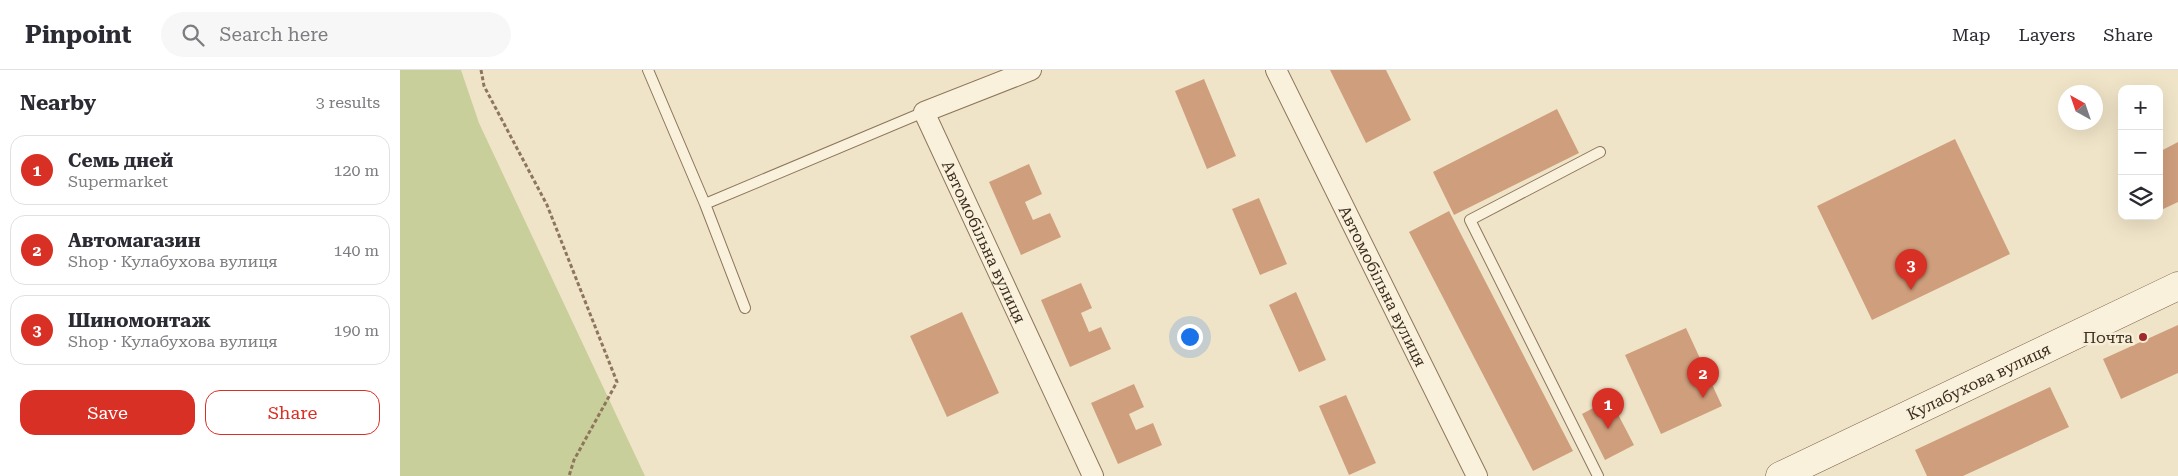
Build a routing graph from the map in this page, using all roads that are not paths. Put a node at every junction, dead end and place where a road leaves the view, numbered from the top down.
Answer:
1 (648, 70) edge
2 (1031, 70) edge
3 (1276, 70) edge
4 (924, 112) junction
5 (1600, 152) dead end
6 (705, 204) junction
7 (2178, 286) edge
8 (745, 308) dead end
9 (1093, 476) edge
10 (1477, 476) edge
11 (1598, 476) edge
12 (1780, 476) edge

1 - 6 lane
2 - 4 street
3 - 10 street, Автомобільна вулиця
4 - 6 lane
4 - 9 street, Автомобільна вулиця
5 - 11 lane
6 - 8 lane
7 - 12 street, Кулабухова вулиця

